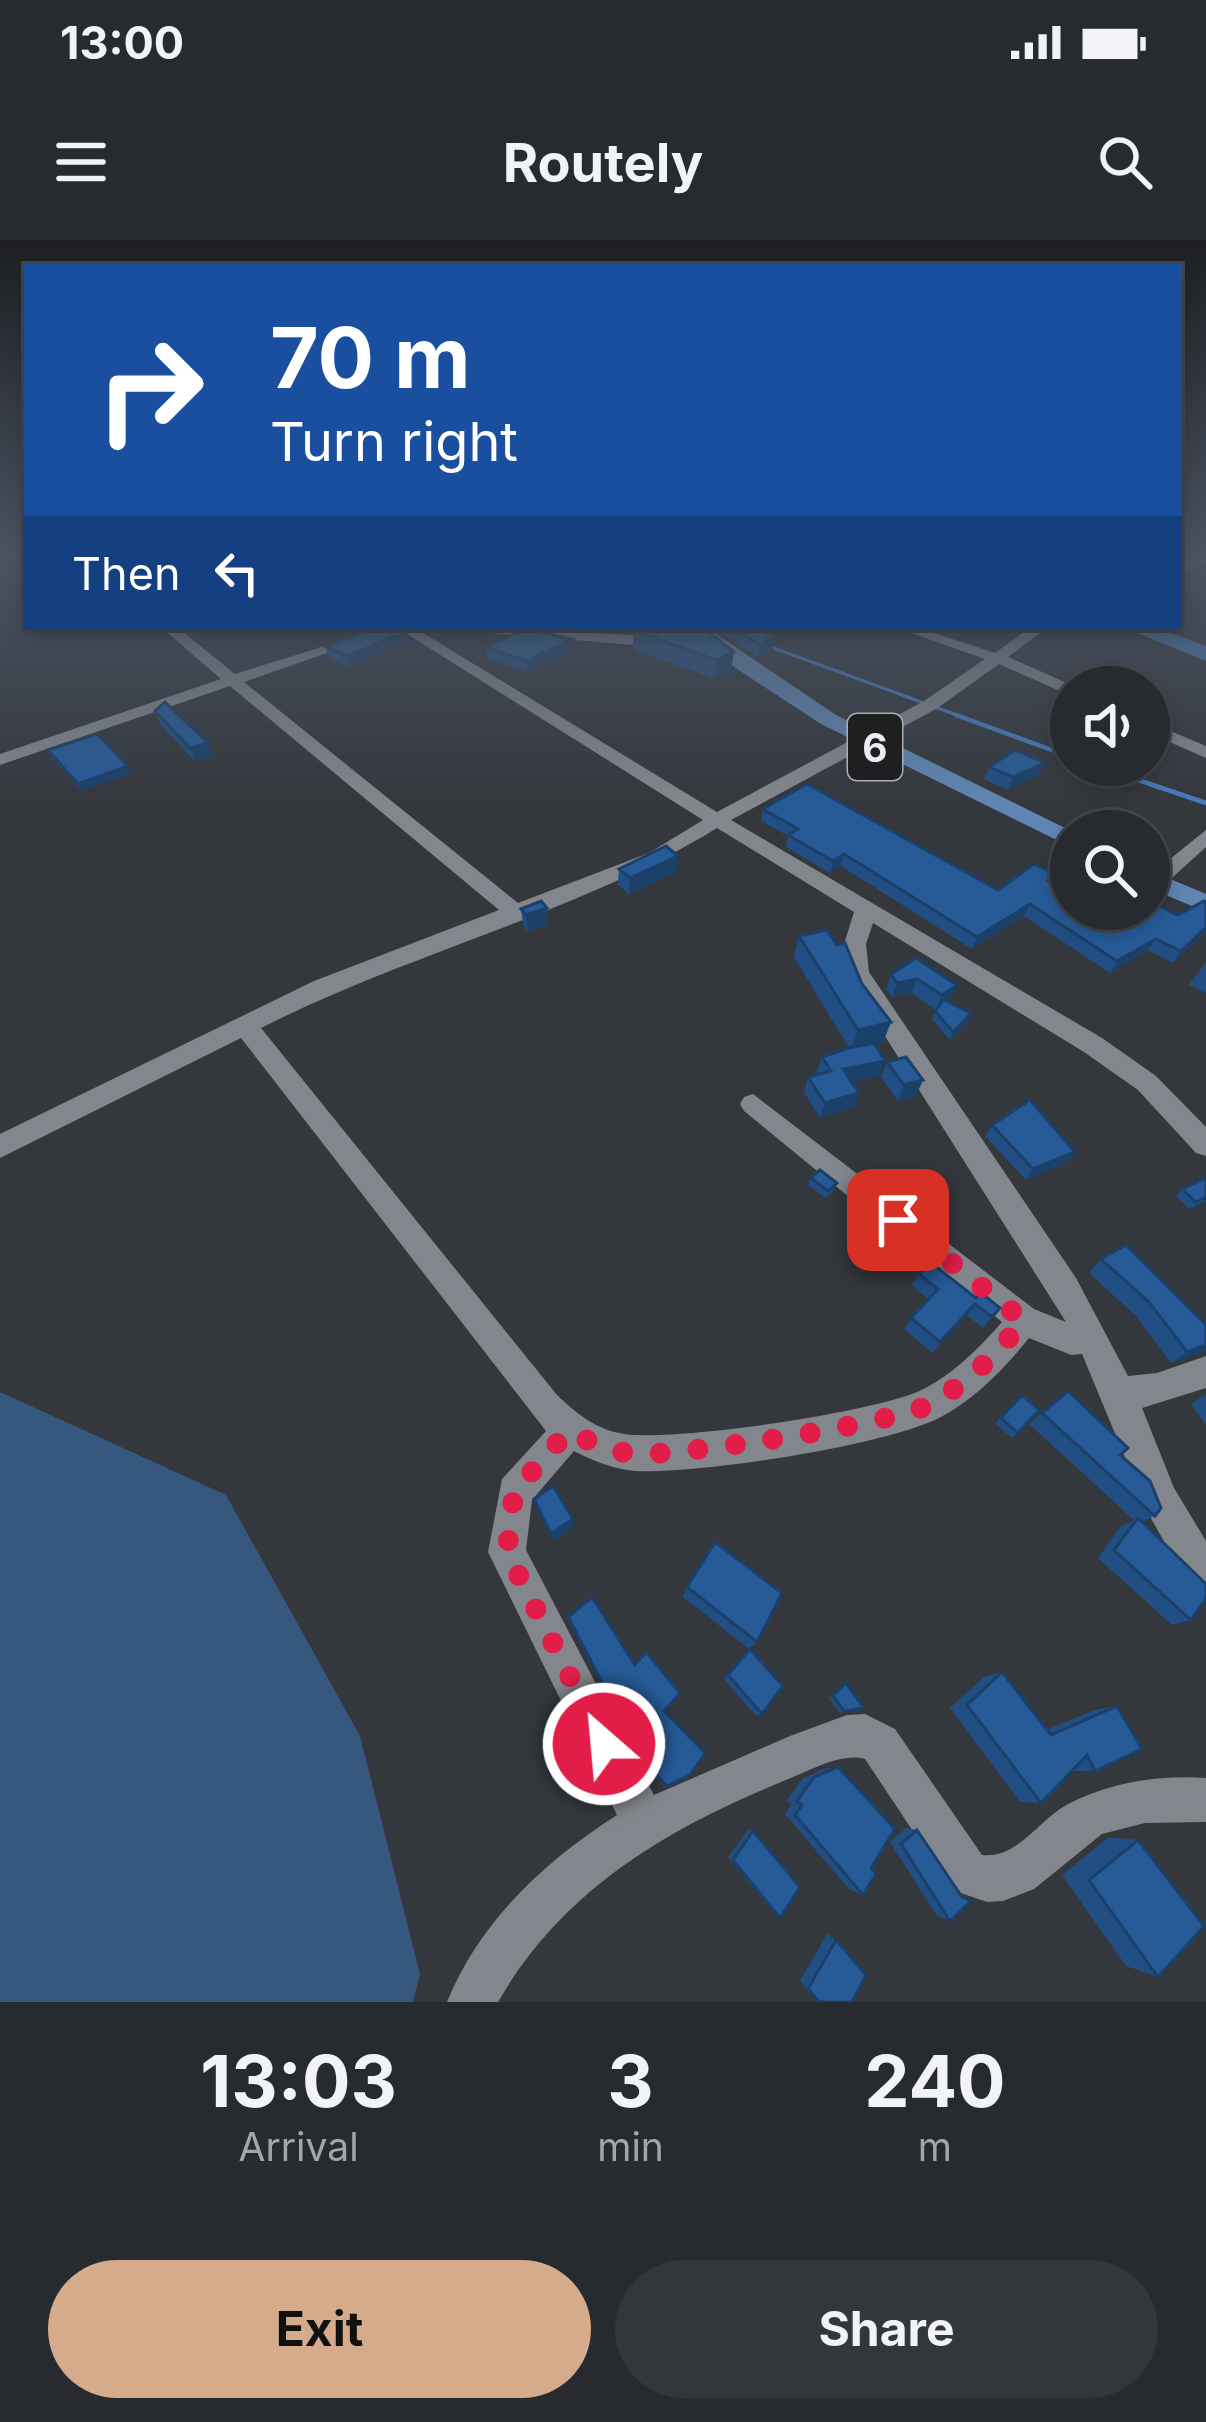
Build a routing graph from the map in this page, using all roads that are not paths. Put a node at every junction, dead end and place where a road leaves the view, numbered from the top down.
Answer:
1 (183, 639) edge
2 (352, 639) edge
3 (423, 639) edge
4 (709, 639) edge
5 (939, 639) edge
6 (1024, 639) edge
7 (997, 658) junction
8 (237, 682) junction
9 (1050, 682) edge
10 (1170, 737) edge
11 (866, 742) junction
12 (1206, 753) edge
13 (0, 760) edge
14 (717, 820) junction
15 (1050, 830) edge
16 (1206, 836) edge
17 (1170, 865) edge
18 (1170, 887) edge
19 (1206, 904) edge
20 (866, 909) junction
21 (514, 911) junction
22 (244, 1025) junction
23 (753, 1104) dead end
24 (1206, 1145) edge
25 (0, 1148) edge
26 (1023, 1320) junction
27 (1091, 1338) junction
28 (1206, 1372) edge
29 (1119, 1394) junction
30 (568, 1431) junction
31 (1206, 1576) edge
32 (1206, 1800) edge
33 (644, 1822) junction
34 (471, 2002) edge

1 - 8 street
2 - 8 street
3 - 14 street
4 - 11 main road, 6
5 - 7 street
6 - 7 street
7 - 9 street
7 - 11 street
8 - 13 street
8 - 21 street
10 - 12 street
11 - 14 street
11 - 15 main road, 6
14 - 20 street
14 - 21 street
16 - 17 street
18 - 19 main road
20 - 24 street
20 - 27 street
21 - 22 street
22 - 25 street
22 - 30 street
23 - 26 street
26 - 27 street
26 - 30 street
27 - 29 street
28 - 29 street
29 - 31 street
30 - 33 street
32 - 33 street
33 - 34 street

